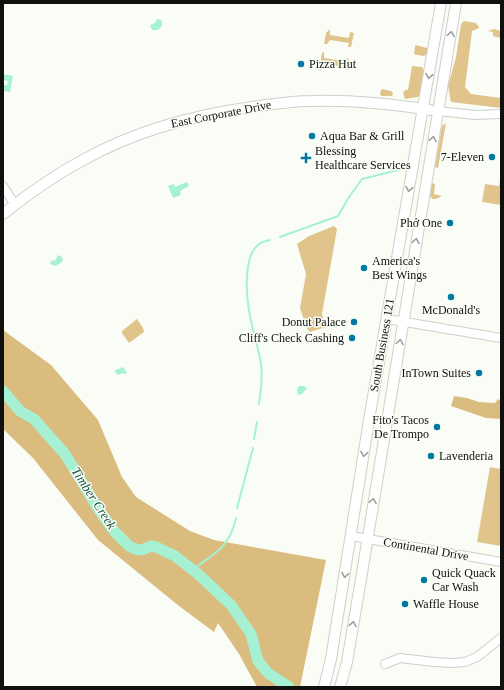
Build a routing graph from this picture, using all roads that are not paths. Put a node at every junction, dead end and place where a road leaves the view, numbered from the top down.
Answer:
1 (441, 3) edge
2 (456, 3) edge
3 (424, 109) junction
4 (438, 111) junction
5 (501, 114) edge
6 (3, 186) edge
7 (15, 204) junction
8 (3, 214) edge
9 (387, 319) junction
10 (403, 321) junction
11 (501, 338) edge
12 (352, 536) junction
13 (367, 539) junction
14 (501, 562) edge
15 (501, 638) edge
16 (385, 664) dead end
17 (324, 687) edge
18 (340, 687) edge

1 -> 3 main road, South Business 121
4 -> 2 main road, South Business 121
3 - 4 main road, East Corporate Drive
3 - 7 main road, East Corporate Drive
3 -> 9 main road, South Business 121
4 - 5 street
10 -> 4 main road, South Business 121
6 - 7 street
7 - 8 main road, East Corporate Drive
9 - 10 street
9 -> 12 main road, South Business 121
10 - 11 street
13 -> 10 main road, South Business 121
12 - 13 street, Continental Drive
12 -> 17 main road, South Business 121
13 - 14 street, Continental Drive
18 -> 13 main road, South Business 121
15 - 16 street

